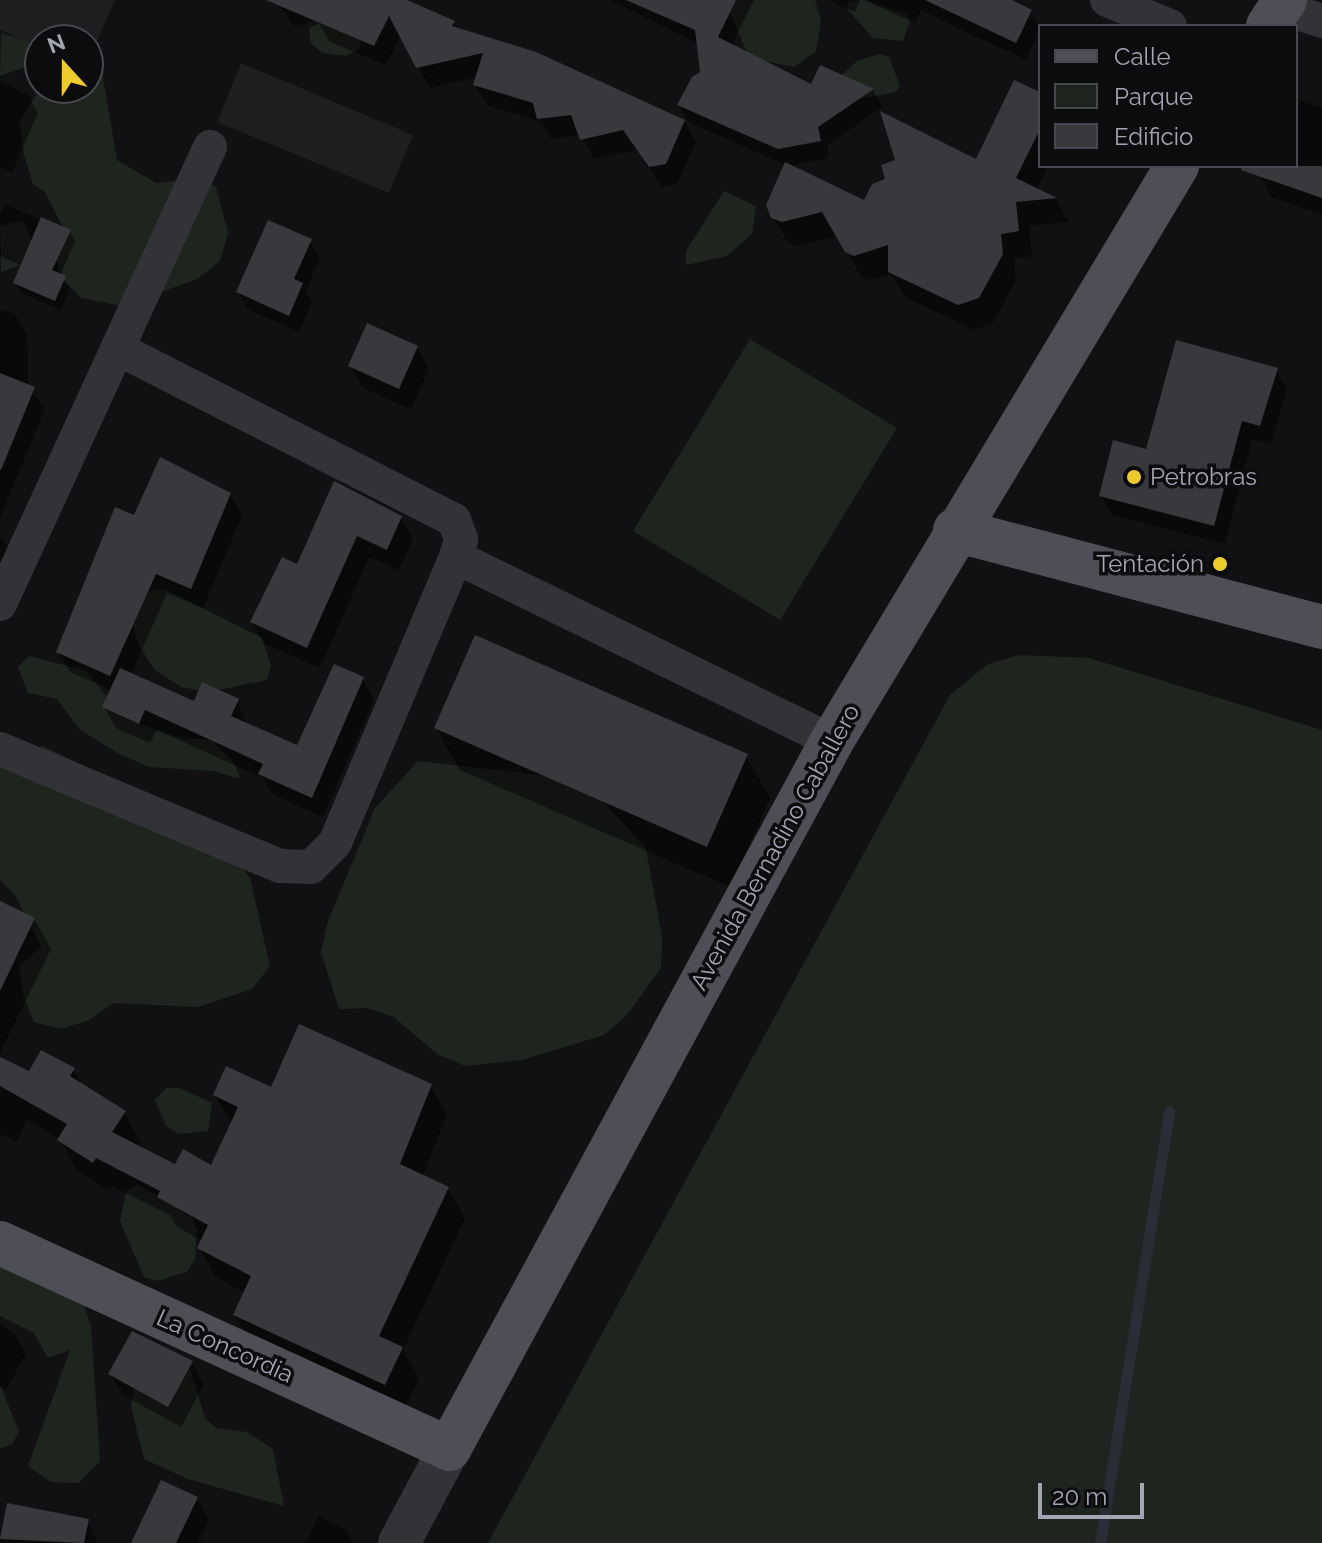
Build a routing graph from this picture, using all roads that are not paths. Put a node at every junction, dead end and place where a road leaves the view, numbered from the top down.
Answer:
1 (1107, 0) edge
2 (1277, 11) edge
3 (1322, 21) edge
4 (1165, 24) edge
5 (210, 147) dead end
6 (1176, 168) edge
7 (117, 348) junction
8 (955, 530) junction
9 (456, 557) junction
10 (0, 604) edge
11 (1322, 627) edge
12 (832, 741) junction
13 (0, 749) edge
14 (0, 1243) edge
15 (449, 1449) junction
16 (399, 1543) edge

1 - 4 street
2 - 3 street
5 - 7 street
6 - 8 main road, Avenida Bernadino Caballero
7 - 9 street
7 - 10 street
8 - 11 main road
8 - 12 main road, Avenida Bernadino Caballero
9 - 12 street
9 - 13 street
12 - 15 main road, Avenida Bernadino Caballero
14 - 15 main road, La Concordia
15 - 16 street, Avenida Bernadino Caballero

